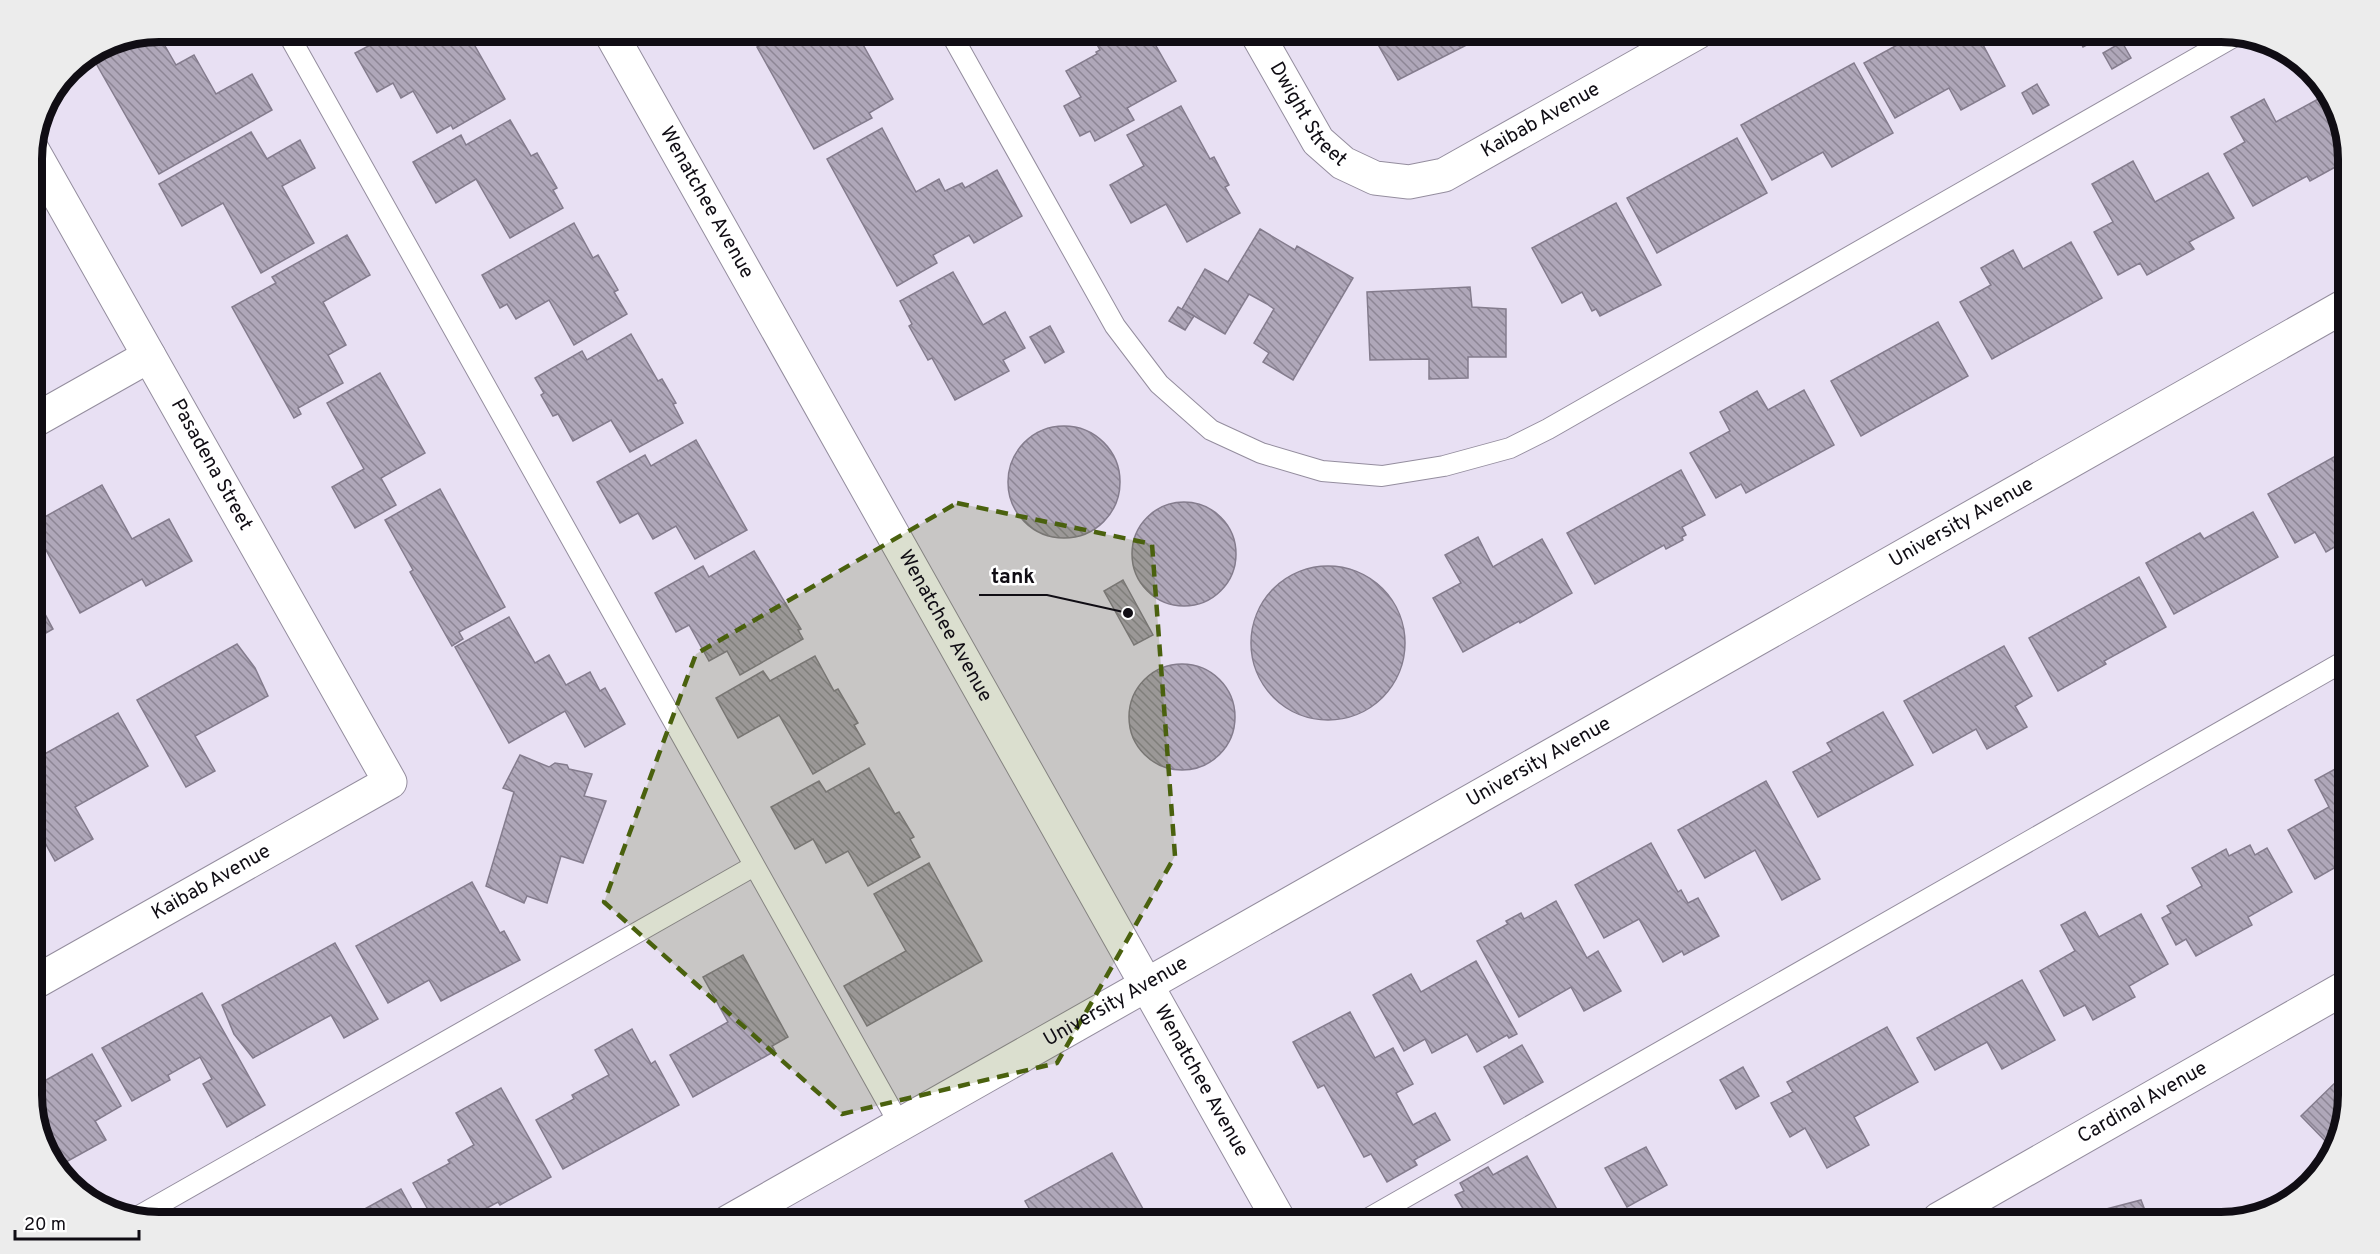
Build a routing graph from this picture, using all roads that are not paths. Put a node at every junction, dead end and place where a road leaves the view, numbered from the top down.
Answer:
1 (293, 42) edge
2 (616, 42) edge
3 (956, 42) edge
4 (1262, 42) edge
5 (1680, 42) edge
6 (2225, 42) edge
7 (42, 167) edge
8 (1375, 178) joint
9 (2338, 310) edge
10 (149, 356) junction
11 (42, 416) edge
12 (2338, 665) edge
13 (390, 782) joint
14 (754, 867) junction
15 (42, 978) edge
16 (1147, 985) junction
17 (2338, 992) edge
18 (900, 1125) junction
19 (147, 1211) edge
20 (746, 1212) edge
21 (1274, 1212) edge
22 (1380, 1212) edge
23 (1954, 1212) edge

1 - 14 lane
2 - 16 street, Wenatchee Avenue
3 - 6 lane
4 - 8 street, Dwight Street
5 - 8 street, Kaibab Avenue
7 - 10 street, Pasadena Street
9 - 16 street, University Avenue
10 - 11 street
10 - 13 street, Pasadena Street
12 - 22 lane
13 - 15 street, Kaibab Avenue
14 - 18 lane
14 - 19 lane
16 - 18 street, University Avenue
16 - 21 street, Wenatchee Avenue
17 - 23 street, Cardinal Avenue
18 - 20 street, University Avenue

